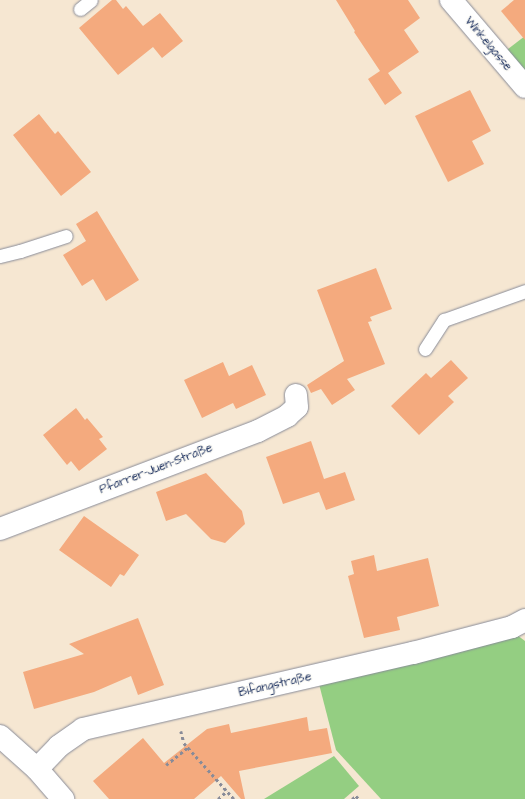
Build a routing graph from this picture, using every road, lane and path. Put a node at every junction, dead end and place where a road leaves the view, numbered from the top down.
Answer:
1 (91, 0) edge
2 (451, 0) edge
3 (80, 9) dead end
4 (525, 87) edge
5 (66, 236) dead end
6 (0, 256) edge
7 (525, 291) edge
8 (425, 349) dead end
9 (296, 394) dead end
10 (0, 529) edge
11 (525, 620) edge
12 (176, 707) junction
13 (2, 740) edge
14 (188, 747) junction
15 (166, 765) dead end
16 (37, 770) junction
17 (227, 791) junction
18 (63, 799) edge
19 (218, 799) edge
20 (234, 799) edge
21 (352, 799) edge
22 (359, 799) edge

1 - 3 lane
2 - 4 street, Winkelgasse
5 - 6 lane
7 - 8 lane
9 - 10 street, Pfarrer-Juen-Straße
11 - 12 street, Bifangstraße
12 - 14 path
12 - 16 street, Bifangstraße
13 - 16 street
14 - 15 path
14 - 17 path
16 - 18 street
17 - 19 path
17 - 20 path
21 - 22 path

